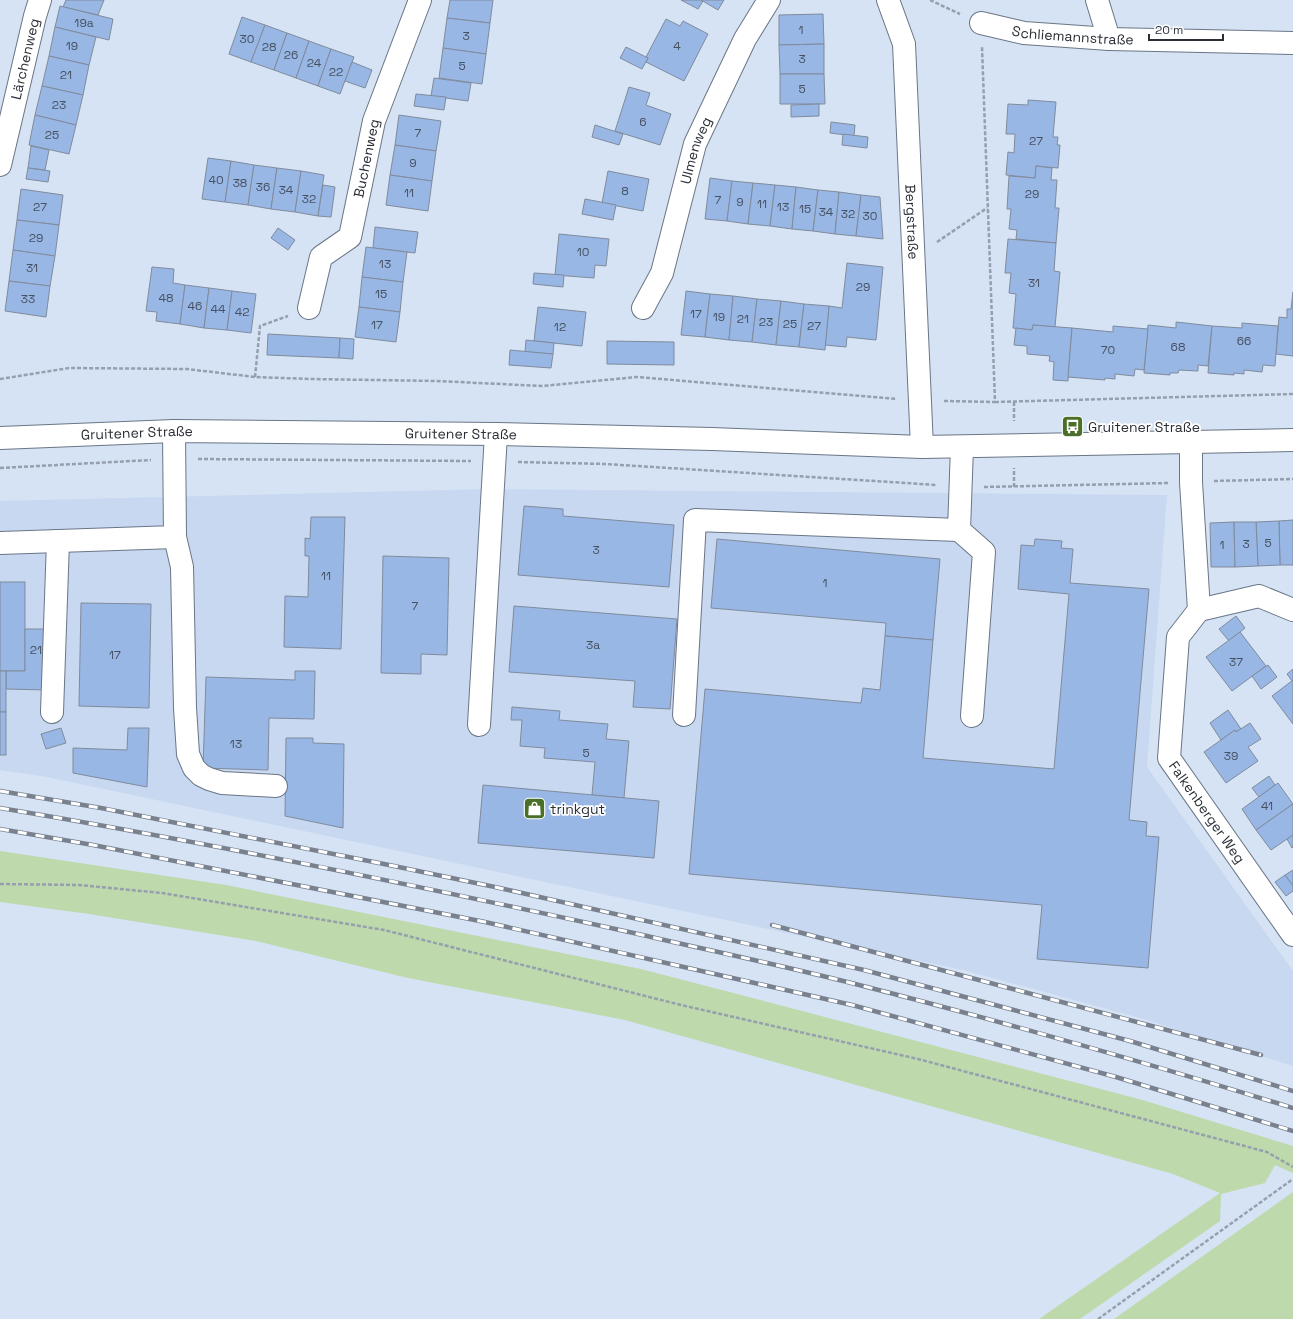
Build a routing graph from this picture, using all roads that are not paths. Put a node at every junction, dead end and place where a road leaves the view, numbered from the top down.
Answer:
1 (40, 0) edge
2 (420, 0) edge
3 (769, 0) edge
4 (888, 0) edge
5 (1097, 0) edge
6 (981, 23) road end
7 (1109, 39) junction
8 (1293, 43) edge
9 (0, 165) edge
10 (309, 308) road end
11 (643, 308) dead end
12 (174, 431) junction
13 (496, 434) junction
14 (0, 438) edge
15 (1293, 440) edge
16 (1191, 442) junction
17 (922, 447) junction
18 (962, 447) junction
19 (959, 530) junction
20 (175, 537) junction
21 (58, 541) junction
22 (0, 543) edge
23 (1199, 610) junction
24 (1293, 610) edge
25 (52, 712) dead end
26 (684, 715) dead end
27 (972, 716) dead end
28 (479, 725) dead end
29 (276, 786) dead end
30 (1293, 935) edge

1 - 9 street, Lärchenweg
2 - 10 street, Buchenweg
3 - 11 street, Ulmenweg
4 - 17 street, Bergstraße
5 - 7 street
6 - 7 street, Schliemannstraße
7 - 8 street, Schliemannstraße
12 - 13 street, Gruitener Straße
12 - 14 street, Gruitener Straße
12 - 20 street
13 - 17 street, Gruitener Straße
13 - 28 street
15 - 16 street, Gruitener Straße
16 - 18 street, Gruitener Straße
16 - 23 street
17 - 18 street, Gruitener Straße
18 - 19 street
19 - 26 street
19 - 27 street
20 - 21 street
20 - 29 street
21 - 22 street
21 - 25 street
23 - 24 street
23 - 30 street, Falkenberger Weg

